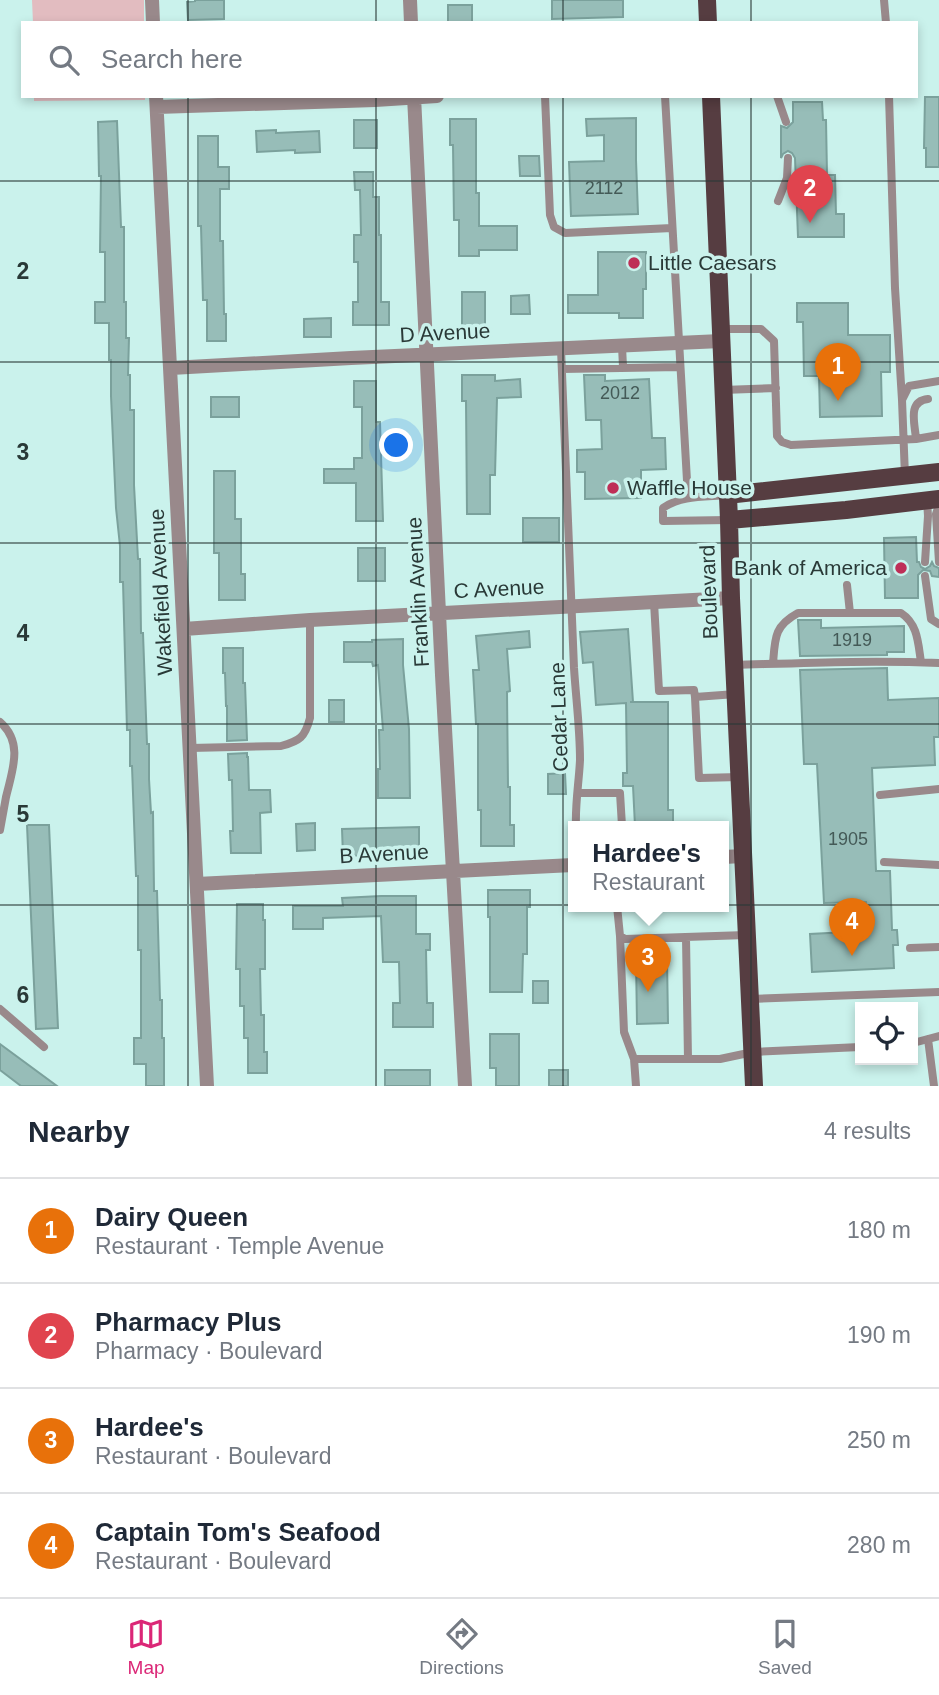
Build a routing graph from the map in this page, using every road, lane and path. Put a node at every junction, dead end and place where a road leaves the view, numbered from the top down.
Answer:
1 (152, 0) edge
2 (410, 0) edge
3 (707, 0) edge
4 (884, 0) edge
5 (153, 21) edge
6 (411, 21) edge
7 (708, 21) edge
8 (886, 21) edge
9 (363, 98) edge
10 (414, 98) edge
11 (545, 98) edge
12 (664, 98) edge
13 (711, 98) edge
14 (778, 98) edge
15 (889, 98) edge
16 (157, 102) edge
17 (786, 122) dead end
18 (788, 158) dead end
19 (778, 201) dead end
20 (672, 228) junction
21 (721, 335) junction
22 (679, 343) junction
23 (622, 346) junction
24 (561, 349) junction
25 (428, 354) junction
26 (623, 367) junction
27 (680, 367) junction
28 (171, 368) junction
29 (562, 369) junction
30 (939, 382) edge
31 (776, 388) junction
32 (723, 390) junction
33 (928, 399) dead end
34 (902, 400) junction
35 (939, 435) edge
36 (904, 439) junction
37 (916, 439) junction
38 (939, 472) edge
39 (905, 476) junction
40 (727, 495) junction
41 (688, 498) junction
42 (935, 504) edge
43 (729, 520) junction
44 (939, 526) edge
45 (925, 562) dead end
46 (939, 562) edge
47 (925, 576) dead end
48 (848, 586) dead end
49 (731, 598) junction
50 (654, 602) junction
51 (572, 606) junction
52 (440, 613) junction
53 (850, 613) junction
54 (310, 620) junction
55 (939, 624) edge
56 (184, 628) junction
57 (921, 662) junction
58 (939, 663) edge
59 (774, 664) junction
60 (735, 665) junction
61 (736, 694) junction
62 (695, 697) junction
63 (0, 722) edge
64 (190, 748) junction
65 (740, 777) junction
66 (939, 789) edge
67 (578, 793) junction
68 (880, 795) dead end
69 (576, 821) edge
70 (622, 821) edge
71 (0, 830) edge
72 (744, 856) junction
73 (729, 857) edge
74 (884, 863) dead end
75 (939, 864) edge
76 (568, 865) edge
77 (454, 872) junction
78 (197, 884) junction
79 (618, 912) edge
80 (747, 935) junction
81 (620, 936) junction
82 (686, 937) junction
83 (939, 947) edge
84 (910, 948) dead end
85 (939, 992) edge
86 (750, 999) junction
87 (0, 1009) edge
88 (939, 1036) edge
89 (928, 1039) junction
90 (918, 1042) edge
91 (44, 1047) dead end
92 (855, 1047) edge
93 (753, 1052) junction
94 (634, 1059) junction
95 (688, 1059) junction
96 (207, 1086) edge
97 (465, 1086) edge
98 (636, 1086) edge
99 (754, 1086) edge
100 (934, 1086) edge

1 - 5 street
2 - 6 street
3 - 7 main road
4 - 8 lane
9 - 16 street
10 - 25 street, Franklin Avenue
11 - 20 lane
12 - 20 lane
13 - 21 main road, Boulevard
14 - 17 lane
15 - 34 lane
16 - 28 street, Wakefield Avenue
18 - 19 lane
20 - 22 lane
21 - 22 street, D Avenue
21 - 31 lane
21 - 32 main road, Boulevard
22 - 23 street, D Avenue
22 - 27 lane
23 - 24 street, D Avenue
23 - 26 lane
24 - 25 street, D Avenue
24 - 29 lane, Cedar Lane
25 - 28 street, D Avenue
25 - 52 street, Franklin Avenue
26 - 27 lane
26 - 29 lane
27 - 41 lane
28 - 56 street, Wakefield Avenue
29 - 51 lane, Cedar Lane
30 - 34 lane
31 - 32 lane
31 - 36 lane
32 - 40 main road, Boulevard
33 - 37 lane
34 - 36 lane
35 - 37 lane
36 - 37 lane
36 - 39 lane
38 - 39 main road
39 - 40 main road
40 - 41 lane
40 - 43 main road, Boulevard
41 - 43 lane
42 - 43 main road
42 - 44 lane
42 - 45 lane
42 - 46 lane
43 - 49 main road, Boulevard
47 - 55 lane
48 - 53 lane
49 - 50 street, C Avenue
49 - 60 main road, Boulevard
50 - 51 street, C Avenue
50 - 62 lane
51 - 52 street, C Avenue
51 - 67 lane, Cedar Lane
52 - 54 street, C Avenue
52 - 77 street, Franklin Avenue
53 - 57 lane
53 - 59 lane
54 - 56 street, C Avenue
54 - 64 lane
56 - 64 street, Wakefield Avenue
57 - 58 lane
57 - 59 lane
59 - 60 lane
60 - 61 main road, Boulevard
61 - 62 lane
61 - 65 main road, Boulevard
62 - 65 lane
63 - 71 lane
64 - 78 street, Wakefield Avenue
65 - 72 main road, Boulevard
66 - 68 lane
67 - 69 lane, Cedar Lane
67 - 70 lane
72 - 73 street
72 - 80 main road, Boulevard
74 - 75 lane
76 - 77 street, B Avenue
77 - 78 street, B Avenue
77 - 97 street, Franklin Avenue
78 - 96 street, Wakefield Avenue
79 - 81 lane
80 - 82 lane
80 - 86 main road, Boulevard
81 - 82 lane
81 - 94 lane
82 - 95 lane
83 - 84 lane
85 - 86 lane
86 - 93 main road, Boulevard
87 - 91 lane
88 - 89 lane
89 - 90 lane
89 - 100 lane
92 - 93 lane
93 - 95 lane
93 - 99 main road, Boulevard
94 - 95 lane
94 - 98 lane

